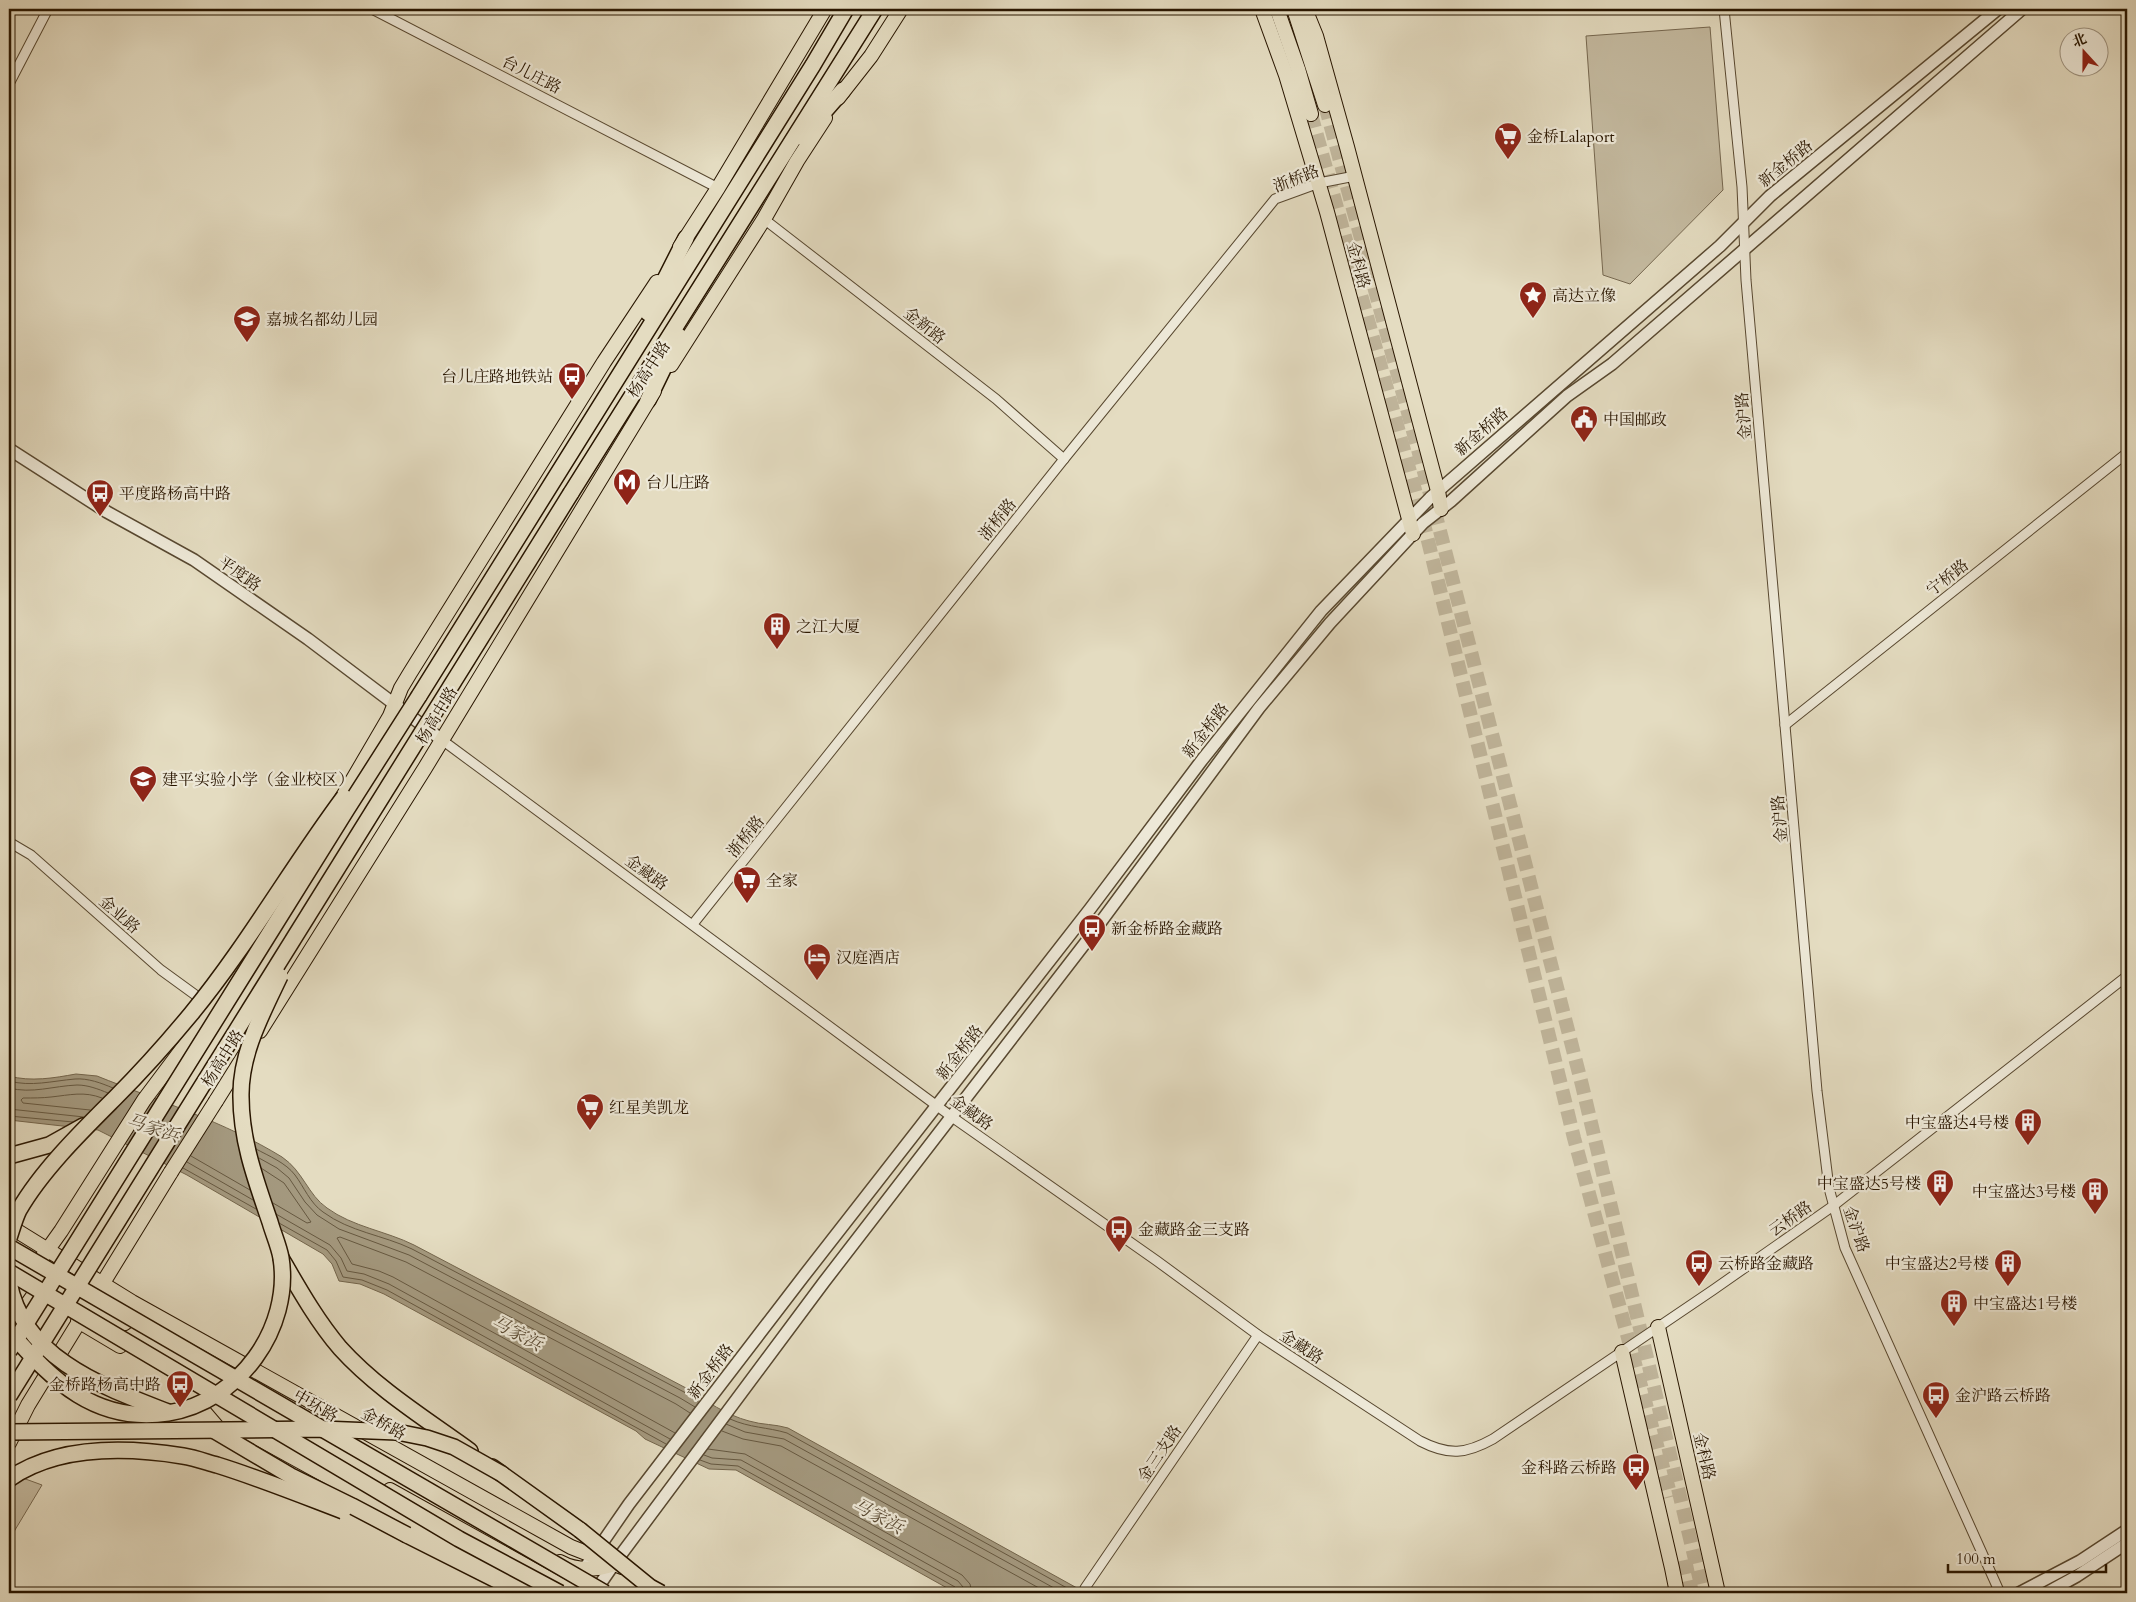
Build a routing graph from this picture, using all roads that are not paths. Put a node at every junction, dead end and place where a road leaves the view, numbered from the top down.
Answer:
1 (48, 9) edge
2 (372, 9) edge
3 (826, 9) edge
4 (846, 9) edge
5 (875, 9) edge
6 (901, 9) edge
7 (1262, 9) edge
8 (1276, 9) edge
9 (1294, 9) edge
10 (1305, 9) edge
11 (1724, 9) edge
12 (1998, 9) edge
13 (2022, 9) edge
14 (9, 84) edge
15 (843, 90) junction
16 (1325, 105) tunnel mouth
17 (1311, 114) tunnel mouth
18 (772, 172) junction
19 (1354, 176) junction
20 (1318, 183) junction
21 (718, 188) junction
22 (764, 218) junction
23 (1743, 223) junction
24 (686, 238) junction
25 (1744, 248) junction
26 (710, 270) junction
27 (648, 400) junction
28 (603, 401) junction
29 (9, 449) edge
30 (2127, 452) edge
31 (1064, 459) junction
32 (1438, 491) junction
33 (1441, 509) junction
34 (1409, 520) junction
35 (1413, 534) junction
36 (420, 696) junction
37 (395, 704) junction
38 (1785, 724) junction
39 (442, 740) junction
40 (386, 791) junction
41 (9, 842) edge
42 (693, 924) junction
43 (2127, 976) edge
44 (213, 1008) junction
45 (938, 1106) junction
46 (95, 1117) junction
47 (952, 1117) junction
48 (9, 1156) edge
49 (1832, 1206) junction
50 (9, 1226) edge
51 (9, 1238) edge
52 (9, 1247) edge
53 (48, 1250) junction
54 (9, 1257) edge
55 (281, 1258) junction
56 (34, 1270) junction
57 (9, 1272) edge
58 (9, 1278) edge
59 (102, 1283) junction
60 (16, 1284) edge
61 (90, 1303) junction
62 (9, 1304) edge
63 (79, 1321) junction
64 (1658, 1327) junction
65 (9, 1331) edge
66 (1258, 1335) junction
67 (9, 1351) edge
68 (1622, 1352) junction
69 (254, 1370) junction
70 (9, 1396) edge
71 (212, 1398) junction
72 (9, 1432) edge
73 (9, 1444) edge
74 (1450, 1452) joint
75 (502, 1474) junction
76 (9, 1479) edge
77 (419, 1506) junction
78 (2127, 1530) edge
79 (407, 1535) junction
80 (2127, 1543) edge
81 (481, 1552) junction
82 (592, 1555) junction
83 (614, 1564) junction
84 (583, 1570) junction
85 (1085, 1588) dead end
86 (568, 1592) edge
87 (522, 1593) edge
88 (538, 1593) edge
89 (547, 1593) edge
90 (594, 1593) edge
91 (605, 1593) edge
92 (662, 1593) edge
93 (671, 1593) edge
94 (1677, 1593) edge
95 (1718, 1593) edge
96 (2000, 1593) edge
97 (2019, 1593) edge
98 (2046, 1593) edge

1 - 14 street
2 - 21 street, 台儿庄路
3 - 21 main road
4 - 28 highway, 杨高中路
5 - 18 highway, 杨高中路
6 - 15 main road, 杨高中路
7 - 20 main road, 金科路
8 - 17 main road
9 - 16 main road
10 - 19 main road, 金科路
11 - 23 street, 金沪路
12 - 23 street, 新金桥路
13 - 25 street, 新金桥路
15 - 18 highway
15 - 22 main road, 杨高中路
18 - 26 highway, 杨高中路
19 - 20 street, 浙桥路
19 - 32 main road, 金科路
20 - 31 street, 浙桥路
20 - 34 main road, 金科路
21 - 24 main road
22 - 27 main road, 杨高中路
22 - 31 street, 金新路
23 - 25 street, 金沪路
23 - 32 street, 新金桥路
24 - 28 highway
24 - 37 main road
25 - 33 street, 新金桥路
25 - 38 street, 金沪路
26 - 27 highway
26 - 40 highway, 杨高中路, bridge
27 - 39 main road, 杨高中路
28 - 36 highway, 杨高中路
29 - 37 street, 平度路
30 - 38 street, 宁桥路
31 - 42 street, 浙桥路
32 - 33 main road, 金科路
32 - 34 street, 新金桥路
33 - 35 street, 新金桥路
34 - 35 main road, 金科路
34 - 45 street, 新金桥路
35 - 47 street, 新金桥路
36 - 46 highway, bridge
36 - 67 highway, 杨高中路, bridge
37 - 39 street, 平度路
37 - 44 main road
38 - 49 street, 金沪路
39 - 42 street, 金藏路
39 - 59 main road, 杨高中路, bridge
40 - 55 highway, bridge
40 - 70 highway, 杨高中路, bridge
41 - 44 street, 金业路
42 - 45 street, 金藏路
43 - 49 street, 云桥路
44 - 53 main road
45 - 47 street, 金藏路
45 - 82 street, 新金桥路
46 - 48 highway, bridge
46 - 51 highway, bridge
47 - 66 street, 金藏路
47 - 83 street, 新金桥路
49 - 64 street, 云桥路
49 - 96 street, 金沪路
50 - 53 main road, 金桥路
52 - 91 highway, 中环路, bridge
53 - 56 main road
53 - 59 main road, 金桥路
54 - 56 main road
55 - 65 highway, bridge
55 - 75 highway, bridge
56 - 59 main road
56 - 60 main road
57 - 81 highway, bridge
58 - 60 main road
59 - 61 main road, 杨高中路
59 - 69 main road, 金桥路
60 - 61 main road
60 - 62 main road
60 - 63 main road
60 - 79 highway, bridge
61 - 63 main road, 杨高中路
61 - 69 main road
63 - 71 main road
63 - 73 main road, 杨高中路
64 - 68 street, 云桥路
64 - 95 main road, 金科路
66 - 74 street, 金藏路
66 - 85 street, 金三支路
68 - 74 street, 云桥路
68 - 94 main road
69 - 82 main road, 金桥路
71 - 77 main road
71 - 88 main road
72 - 75 highway, bridge
75 - 92 highway, bridge
76 - 79 highway, bridge
77 - 84 main road
77 - 86 main road
78 - 97 street
79 - 87 highway
80 - 98 street
81 - 86 highway, bridge
81 - 89 highway, bridge
82 - 83 main road, 金桥路
82 - 84 street, 新金桥路
83 - 84 main road
83 - 90 street, 新金桥路
83 - 93 main road, 金桥路
84 - 86 street, 新金桥路

